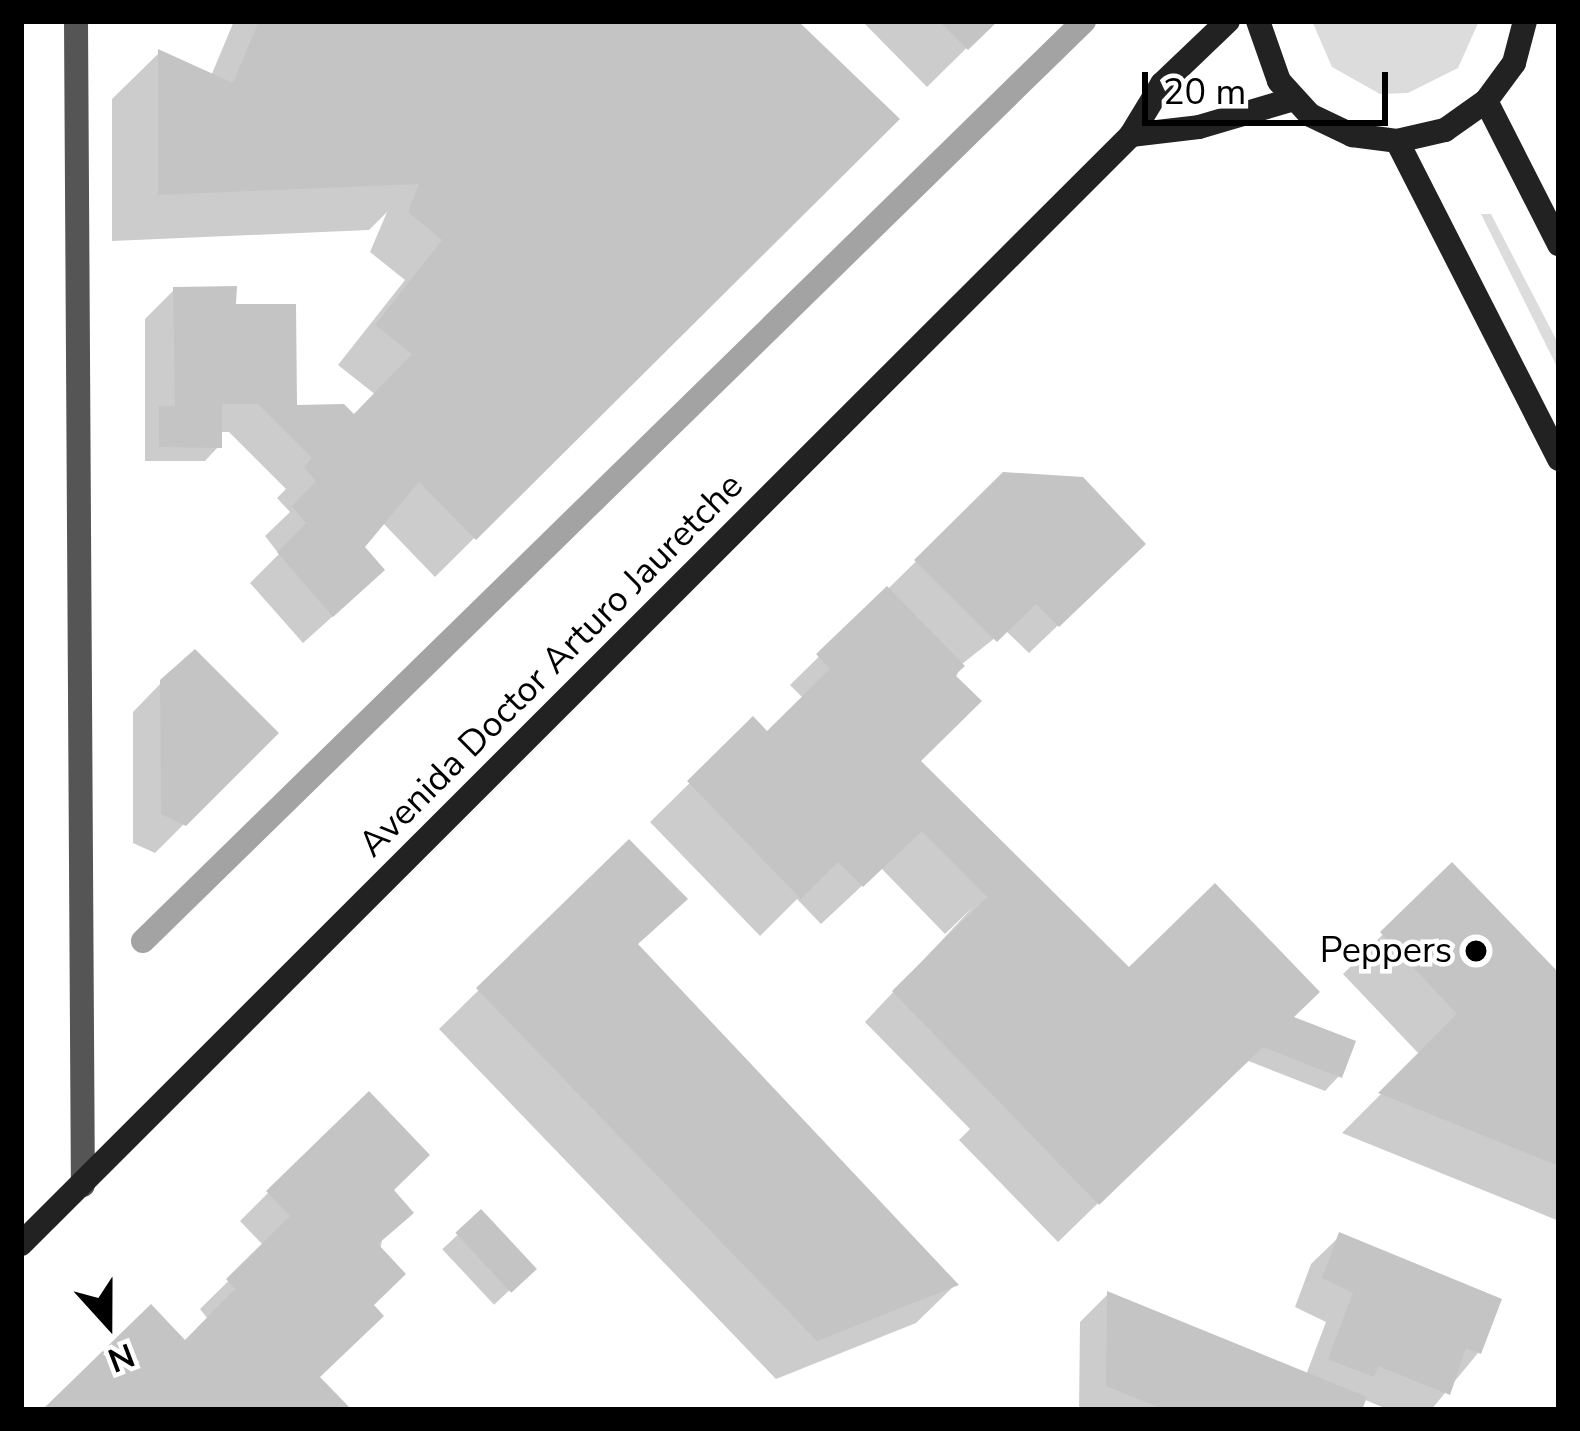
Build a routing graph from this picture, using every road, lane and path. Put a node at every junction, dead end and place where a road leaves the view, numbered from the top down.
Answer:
1 (76, 21) edge
2 (1228, 21) edge
3 (1258, 21) edge
4 (1525, 21) edge
5 (1294, 99) junction
6 (1486, 101) junction
7 (1131, 135) junction
8 (1397, 141) junction
9 (1559, 244) edge
10 (1559, 459) edge
11 (83, 1185) junction
12 (21, 1244) edge

1 - 11 street
2 - 7 main road, Avenida Doctor Arturo Jauretche
3 - 5 main road
4 - 6 main road
5 - 7 main road
5 - 8 main road
6 - 8 main road
6 - 9 main road
7 - 11 main road, Avenida Doctor Arturo Jauretche
8 - 10 main road
11 - 12 main road, Avenida Doctor Arturo Jauretche

